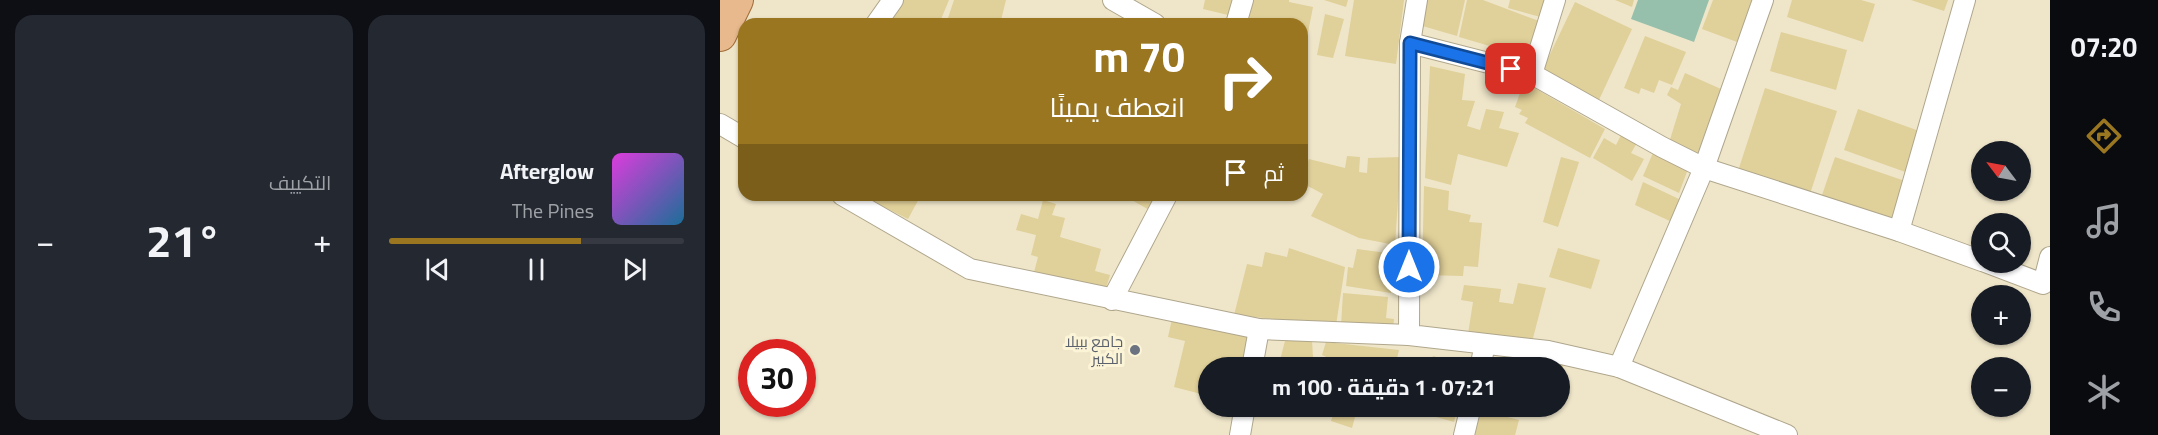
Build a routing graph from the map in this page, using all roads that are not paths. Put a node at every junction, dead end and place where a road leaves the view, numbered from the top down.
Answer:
1 (737, 0) edge
2 (893, 0) edge
3 (1113, 0) edge
4 (1243, 0) edge
5 (1417, 0) edge
6 (1555, 0) edge
7 (1763, 0) edge
8 (1965, 0) edge
9 (880, 18) edge
10 (1144, 18) edge
11 (1238, 18) edge
12 (720, 34) edge
13 (1410, 43) junction
14 (1532, 74) junction
15 (720, 124) edge
16 (738, 134) edge
17 (1704, 168) junction
18 (852, 201) edge
19 (1164, 201) edge
20 (1899, 231) junction
21 (2050, 257) edge
22 (1971, 258) edge
23 (2013, 273) edge
24 (1112, 300) junction
25 (1259, 329) junction
26 (1409, 335) junction
27 (1485, 344) junction
28 (1254, 357) edge
29 (1482, 357) edge
30 (1619, 367) junction
31 (1243, 417) edge
32 (1468, 417) edge
33 (1240, 435) edge
34 (1464, 435) edge
35 (1787, 435) edge

1 - 12 main road
2 - 9 street
3 - 10 street
4 - 11 street
5 - 13 street
6 - 14 street
7 - 17 street
8 - 20 street
13 - 14 street
13 - 26 street
14 - 17 street
15 - 16 street
17 - 20 street
17 - 30 street
18 - 24 street
19 - 24 street
20 - 22 street
21 - 23 street
24 - 25 street
25 - 26 street
25 - 28 street
26 - 27 street
27 - 29 street
27 - 30 street
30 - 35 street
31 - 33 street
32 - 34 street

